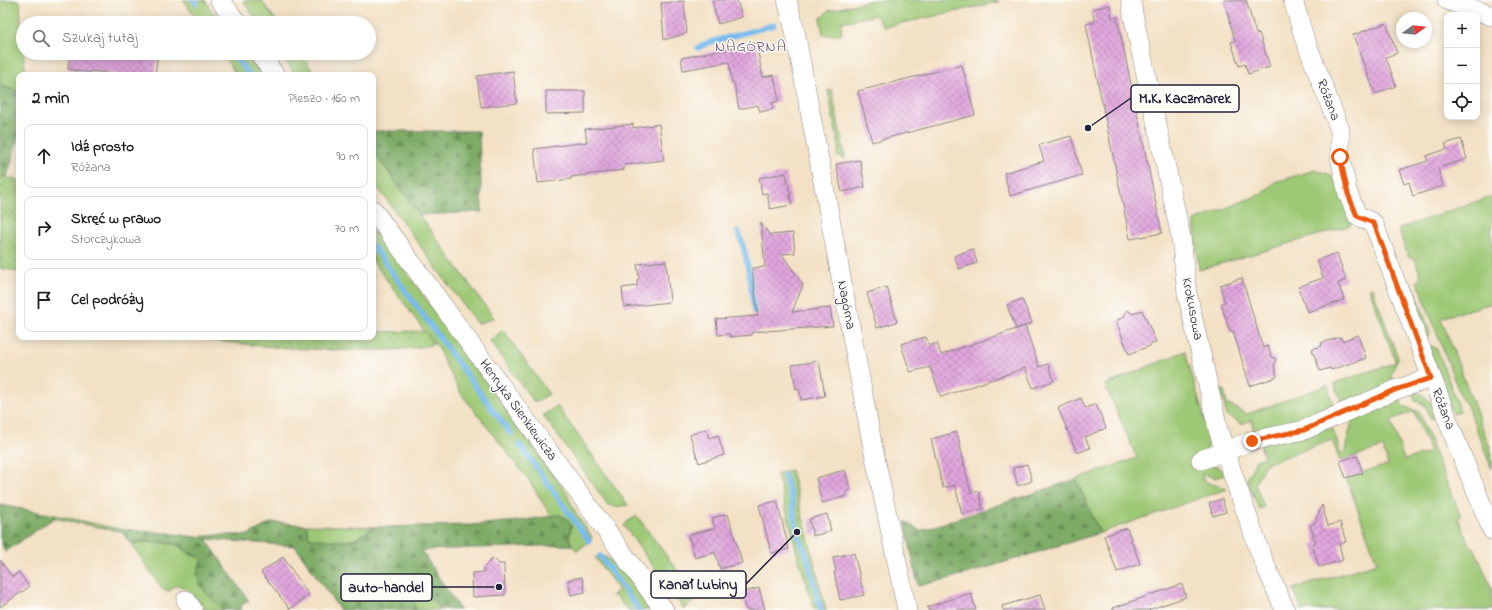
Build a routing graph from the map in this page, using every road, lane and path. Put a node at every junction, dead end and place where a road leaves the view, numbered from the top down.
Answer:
1 (220, 0) edge
2 (787, 0) edge
3 (1131, 0) edge
4 (1293, 0) edge
5 (1447, 0) edge
6 (232, 16) edge
7 (1492, 16) edge
8 (264, 60) edge
9 (273, 72) edge
10 (376, 214) edge
11 (1431, 378) junction
12 (1224, 452) junction
13 (1201, 460) dead end
14 (1492, 530) edge
15 (664, 610) edge
16 (907, 610) edge
17 (1285, 610) edge

1 - 6 street
2 - 16 street, Nagórna
3 - 12 street, Krokusowa
4 - 11 street, Różana
5 - 7 street
8 - 9 street
10 - 15 street, Henryka Sienkiewicza
11 - 12 street
11 - 14 street, Różana
12 - 13 street
12 - 17 street, Krokusowa

